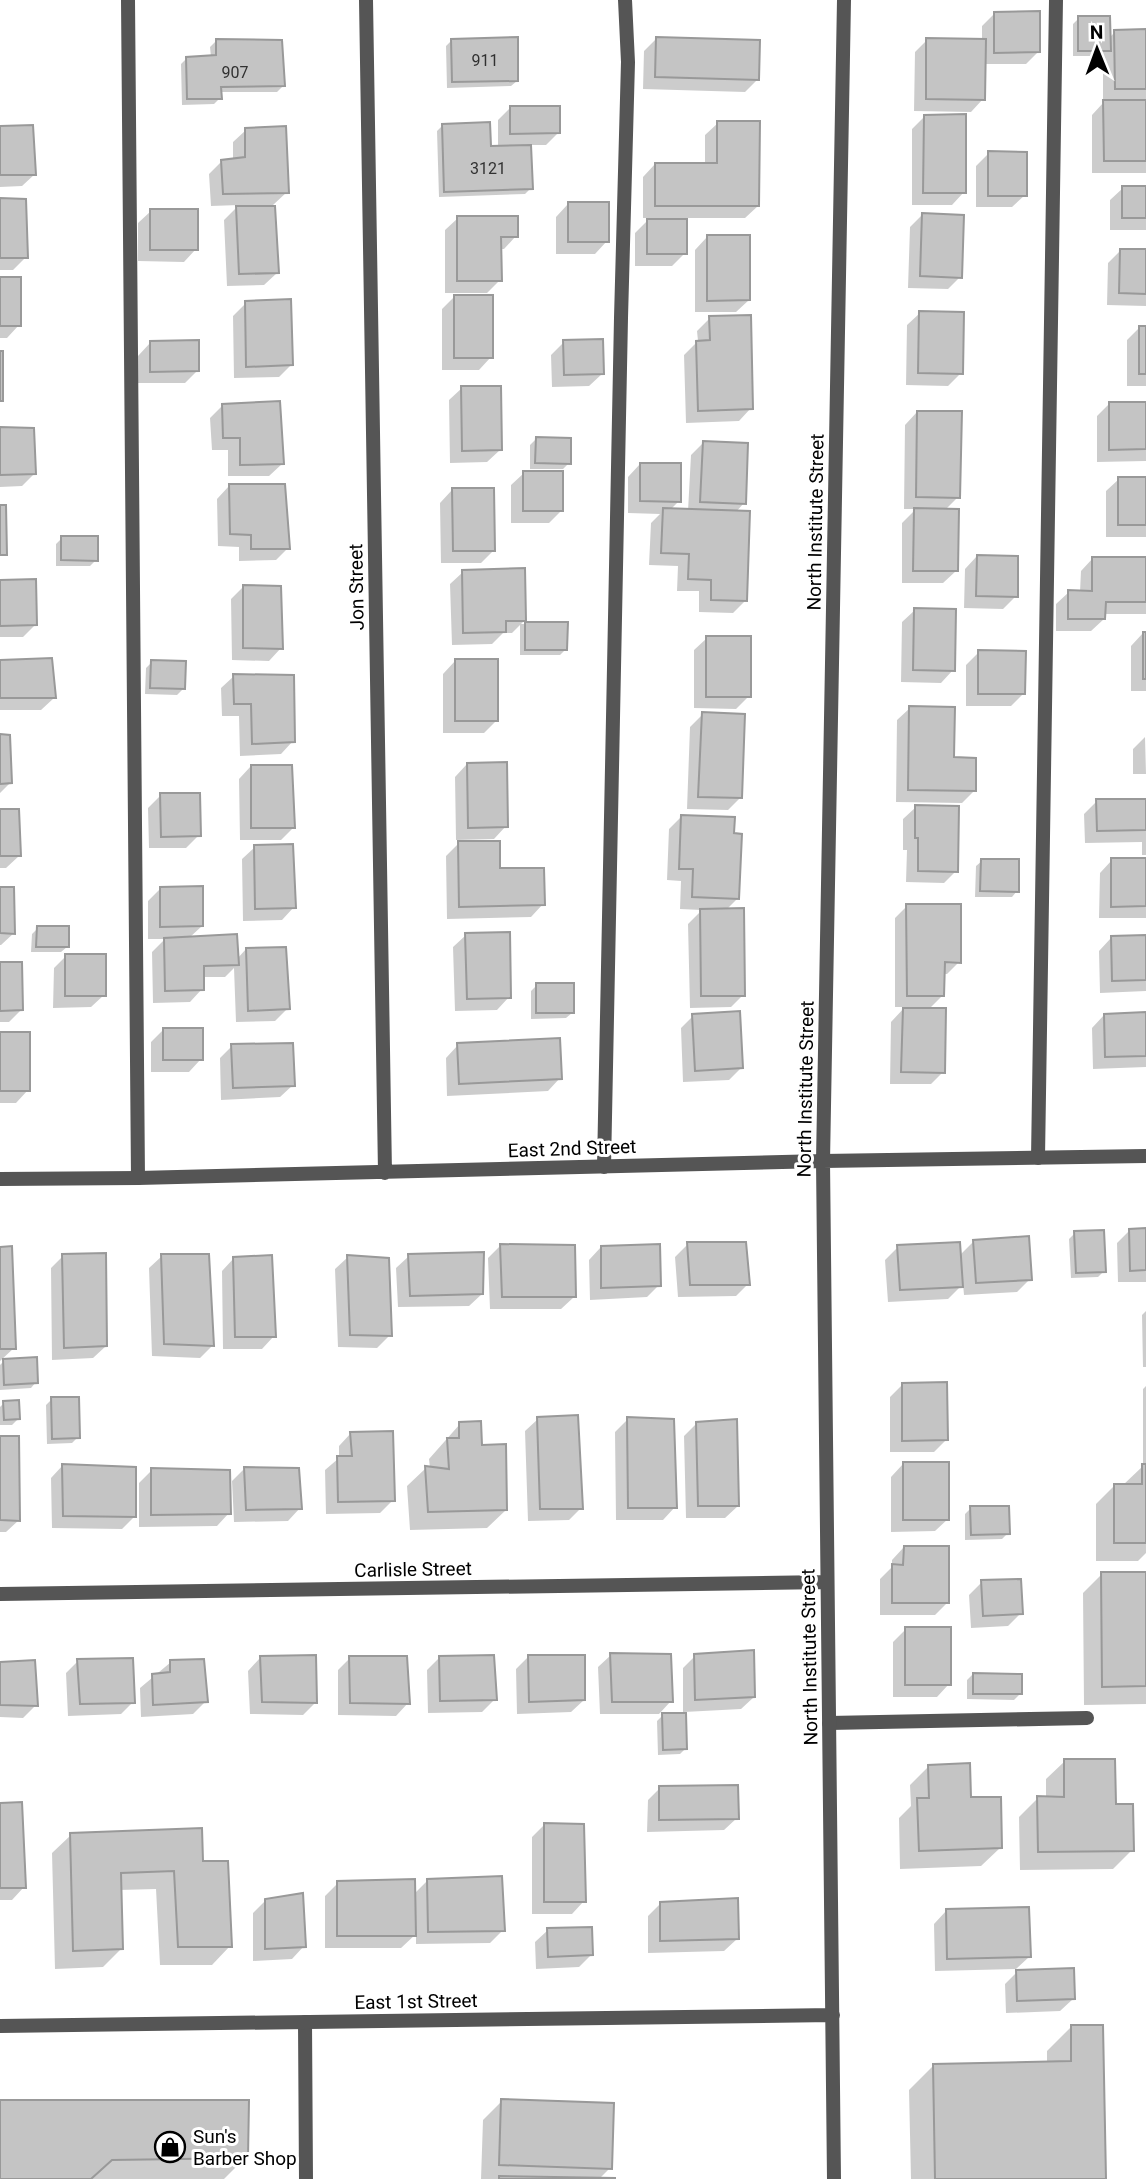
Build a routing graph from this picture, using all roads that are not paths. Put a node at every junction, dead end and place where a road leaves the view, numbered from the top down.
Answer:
1 (128, 0) edge
2 (366, 0) edge
3 (625, 0) edge
4 (844, 0) edge
5 (1056, 0) edge
6 (1146, 1156) edge
7 (1038, 1158) junction
8 (822, 1161) junction
9 (604, 1167) junction
10 (385, 1173) junction
11 (138, 1178) junction
12 (0, 1179) edge
13 (827, 1582) junction
14 (0, 1594) edge
15 (1087, 1718) dead end
16 (829, 1723) junction
17 (834, 2015) junction
18 (305, 2022) junction
19 (0, 2026) edge
20 (306, 2179) edge
21 (834, 2179) edge

1 - 11 street
2 - 10 street, Jon Street
3 - 9 street
4 - 8 street, North Institute Street
5 - 7 street
6 - 7 street, East 2nd Street
7 - 8 street, East 2nd Street
8 - 9 street, East 2nd Street
8 - 13 street, North Institute Street
9 - 10 street, East 2nd Street
10 - 11 street, East 2nd Street
11 - 12 street, East 2nd Street
13 - 14 street, Carlisle Street
13 - 16 street, North Institute Street
15 - 16 street
16 - 17 street, North Institute Street
17 - 18 street, East 1st Street
17 - 21 street, North Institute Street
18 - 19 street, East 1st Street
18 - 20 street

